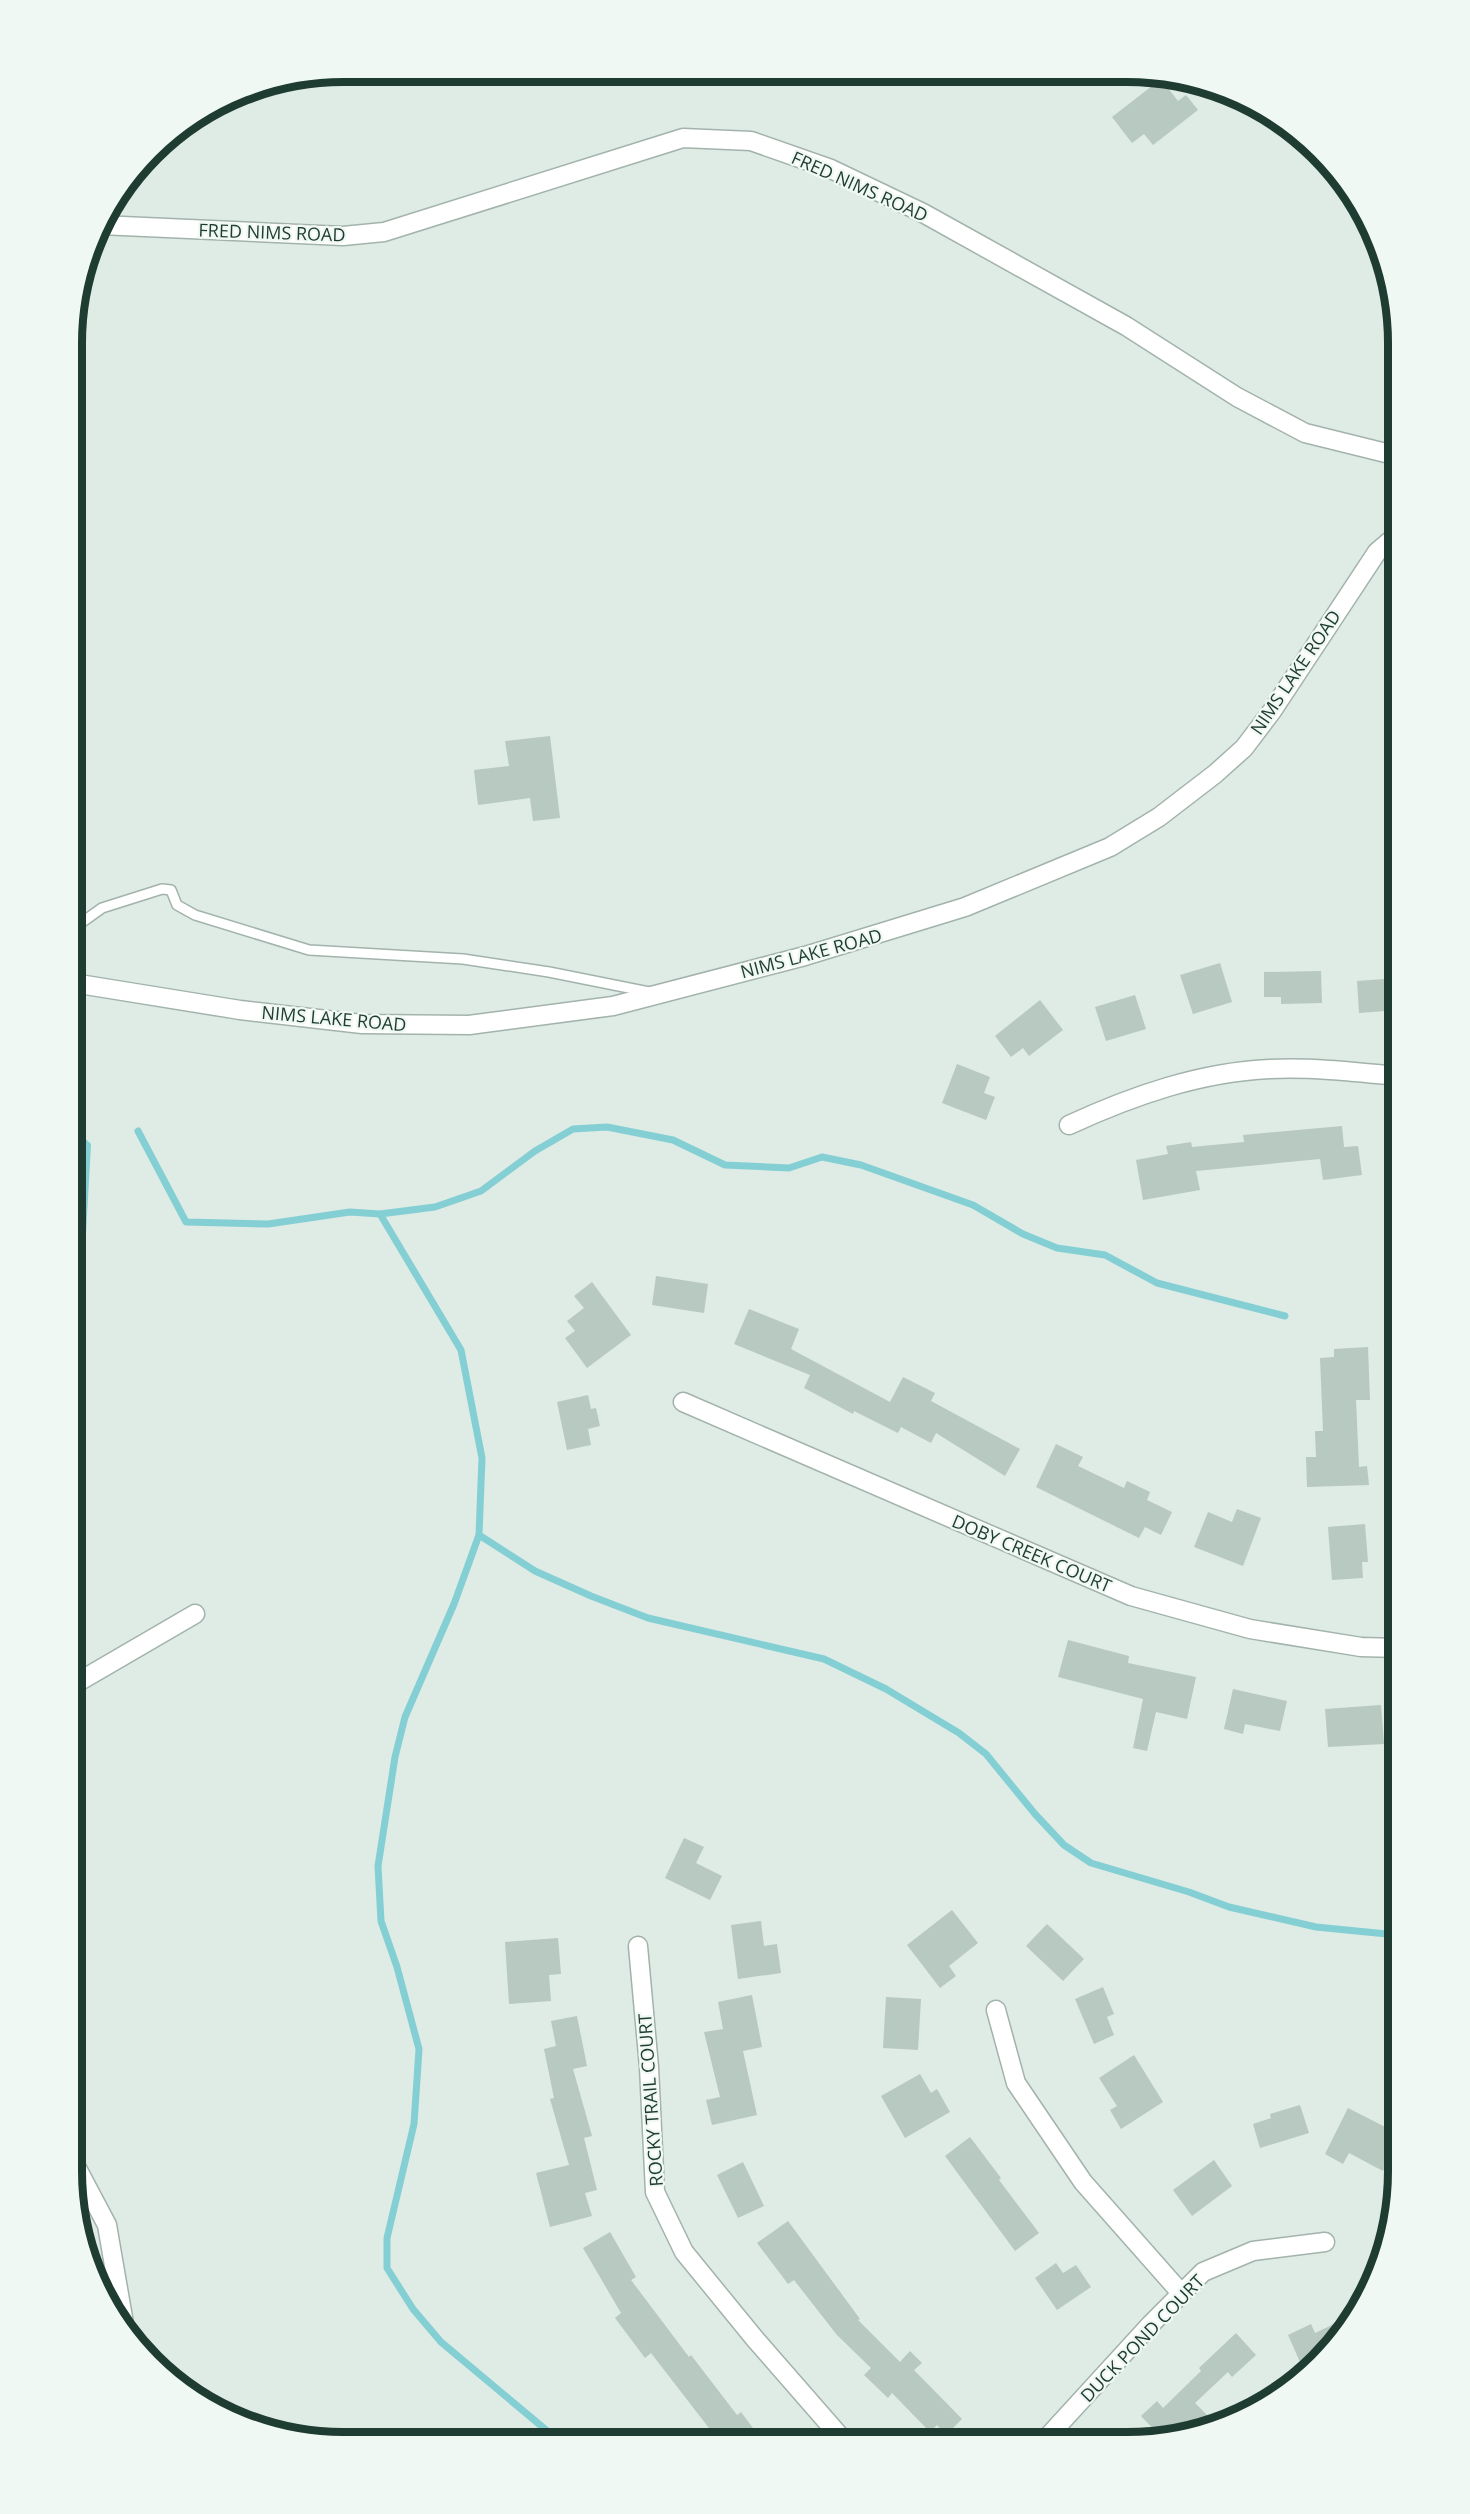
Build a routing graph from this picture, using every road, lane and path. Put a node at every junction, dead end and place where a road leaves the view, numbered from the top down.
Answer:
1 (110, 225) edge
2 (1388, 454) edge
3 (1388, 543) edge
4 (82, 922) edge
5 (82, 983) edge
6 (657, 994) junction
7 (1388, 1075) edge
8 (1069, 1125) dead end
9 (683, 1402) dead end
10 (195, 1614) dead end
11 (1388, 1648) edge
12 (82, 1680) edge
13 (638, 1946) dead end
14 (996, 2010) dead end
15 (82, 2179) edge
16 (1325, 2242) dead end
17 (1181, 2294) junction
18 (121, 2308) edge
19 (836, 2432) edge
20 (1052, 2432) edge

1 - 2 street, FRED NIMS ROAD
3 - 6 street, NIMS LAKE ROAD
4 - 6 lane
5 - 6 street, NIMS LAKE ROAD
7 - 8 street
9 - 11 street, DOBY CREEK COURT
10 - 12 street
13 - 19 street, ROCKY TRAIL COURT
14 - 17 street
15 - 18 street
16 - 17 street, DUCK POND COURT
17 - 20 street, DUCK POND COURT

